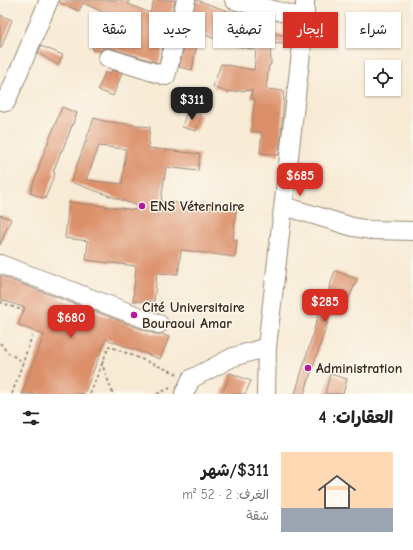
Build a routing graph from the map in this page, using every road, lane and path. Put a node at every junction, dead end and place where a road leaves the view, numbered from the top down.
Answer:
1 (49, 0) edge
2 (186, 0) edge
3 (234, 0) edge
4 (305, 0) edge
5 (283, 12) edge
6 (305, 12) edge
7 (302, 48) edge
8 (108, 58) dead end
9 (0, 100) edge
10 (284, 206) junction
11 (413, 231) edge
12 (0, 264) edge
13 (0, 302) edge
14 (24, 311) dead end
15 (159, 324) dead end
16 (32, 336) dead end
17 (0, 344) edge
18 (267, 347) junction
19 (23, 362) junction
20 (102, 364) junction
21 (188, 386) edge
22 (12, 394) edge
23 (90, 394) edge
24 (113, 394) edge
25 (266, 394) edge

1 - 9 street
2 - 8 street
3 - 5 street
4 - 6 street
7 - 10 street
10 - 11 street
10 - 18 street
12 - 15 street
13 - 14 path
16 - 19 path
17 - 19 path
18 - 21 street
18 - 25 street
19 - 22 path
20 - 21 path
20 - 23 path
20 - 24 path

